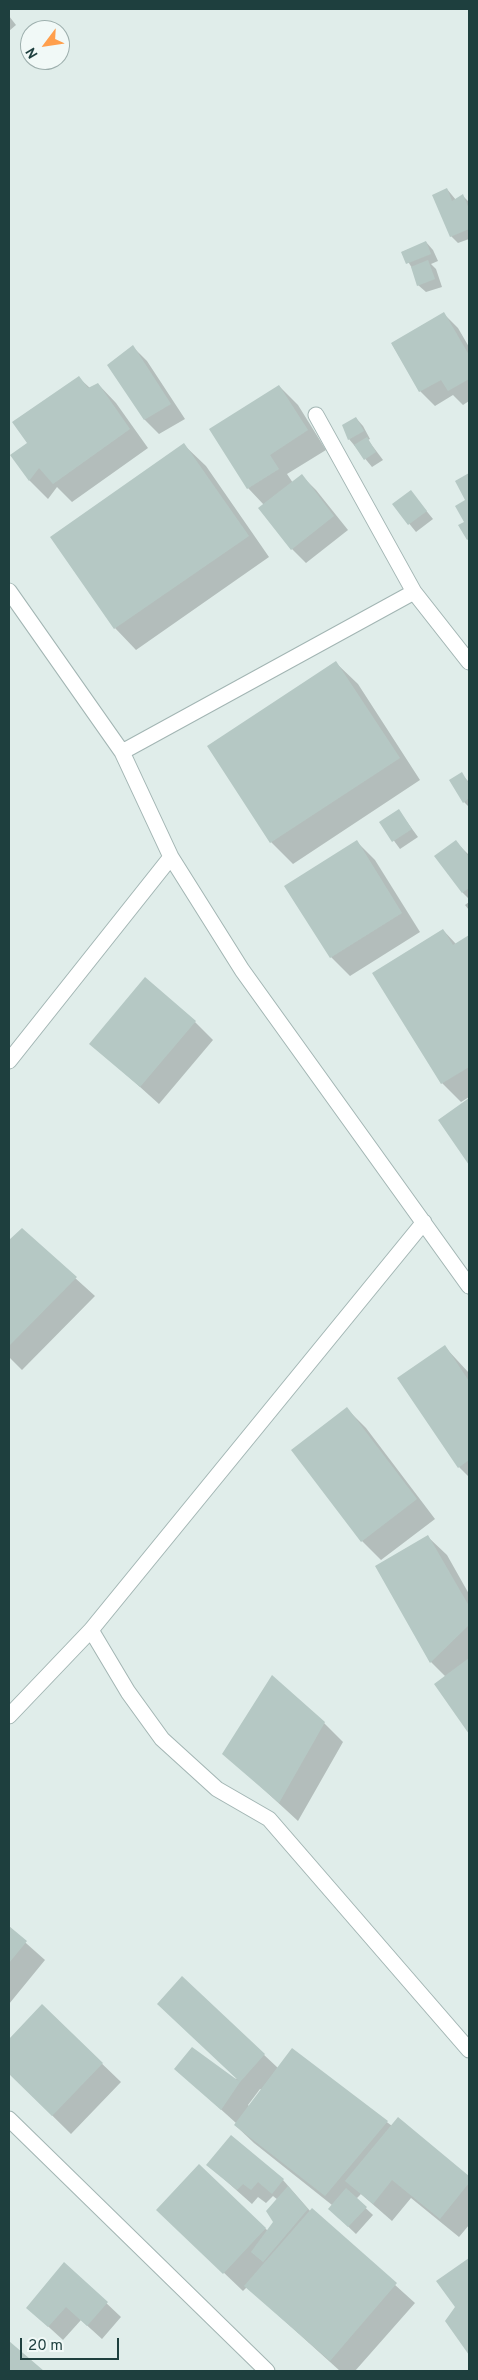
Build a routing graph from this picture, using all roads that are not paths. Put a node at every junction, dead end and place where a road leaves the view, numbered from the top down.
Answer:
1 (316, 415) dead end
2 (9, 591) edge
3 (414, 592) junction
4 (469, 662) edge
5 (122, 752) junction
6 (170, 857) junction
7 (9, 1061) edge
8 (424, 1222) junction
9 (469, 1286) edge
10 (91, 1630) junction
11 (9, 1716) edge
12 (469, 2050) edge
13 (9, 2119) edge
14 (267, 2371) edge

1 - 3 street
2 - 5 street
3 - 4 street
3 - 5 street
5 - 6 street
6 - 7 street
6 - 8 street
8 - 9 street
8 - 10 street
10 - 11 street
10 - 12 street
13 - 14 street

